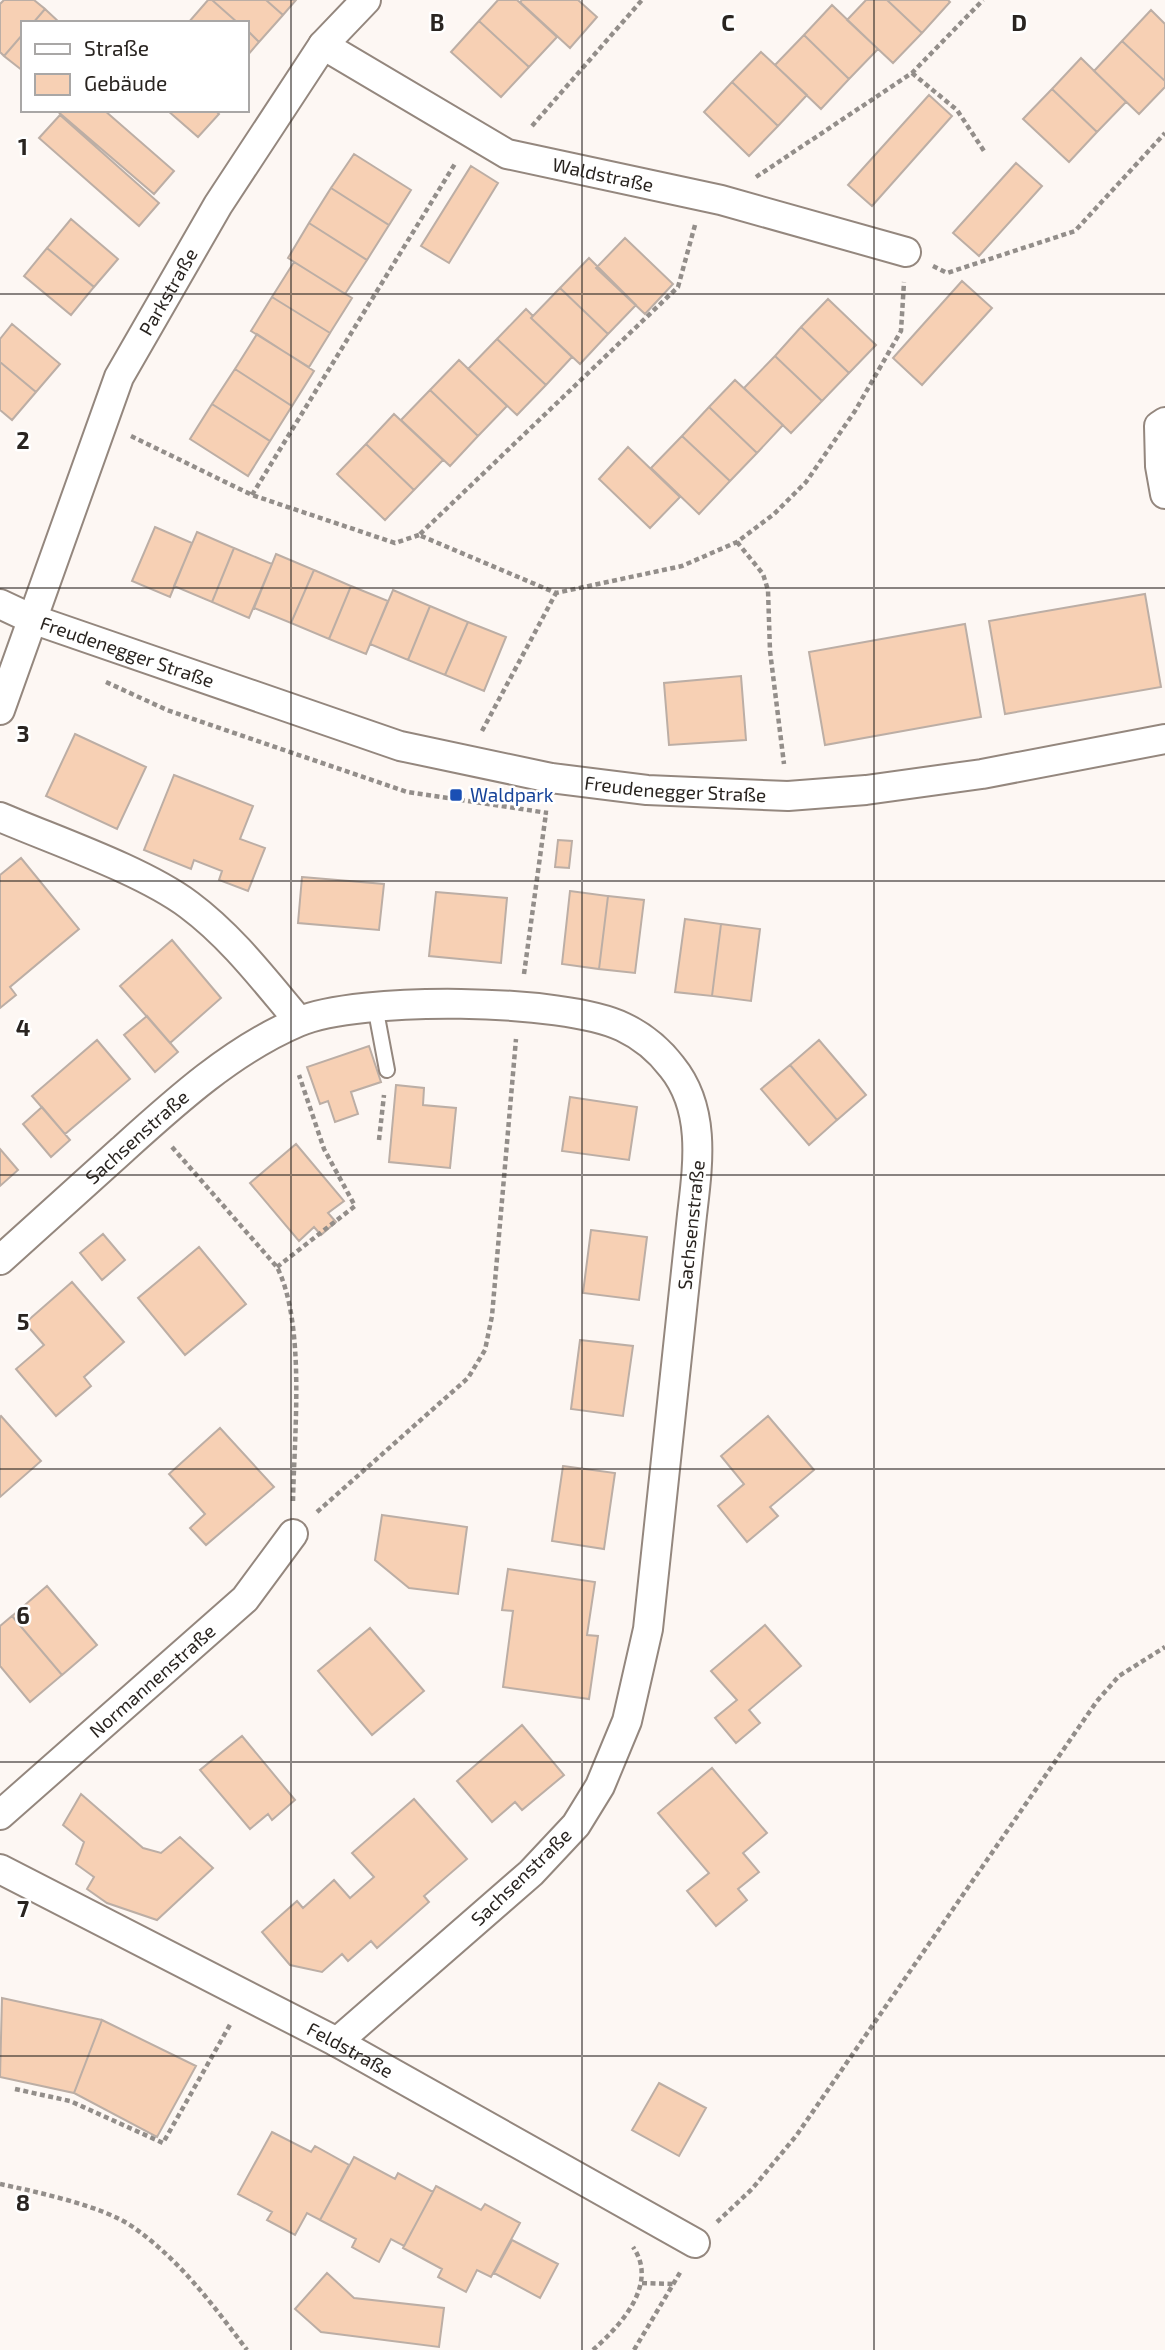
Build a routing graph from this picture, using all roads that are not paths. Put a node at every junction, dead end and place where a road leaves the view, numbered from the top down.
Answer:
1 (366, 0) edge
2 (323, 46) junction
3 (906, 252) road end
4 (1165, 422) edge
5 (1165, 494) edge
6 (0, 604) edge
7 (32, 619) junction
8 (0, 710) edge
9 (1165, 739) edge
10 (0, 817) edge
11 (375, 1006) junction
12 (299, 1021) junction
13 (387, 1070) road end
14 (0, 1260) edge
15 (293, 1534) road end
16 (0, 1815) edge
17 (0, 1868) edge
18 (337, 2042) junction
19 (695, 2243) road end

1 - 2 street, Parkstraße
2 - 3 street, Waldstraße
2 - 7 street, Parkstraße
4 - 5 street
6 - 7 street, Freudenegger Straße
7 - 8 street, Parkstraße
7 - 9 street, Freudenegger Straße
10 - 12 street
11 - 12 street, Sachsenstraße
11 - 13 lane
11 - 18 street, Sachsenstraße
12 - 14 street, Sachsenstraße
15 - 16 street, Normannenstraße
17 - 18 street, Feldstraße
18 - 19 street, Feldstraße

